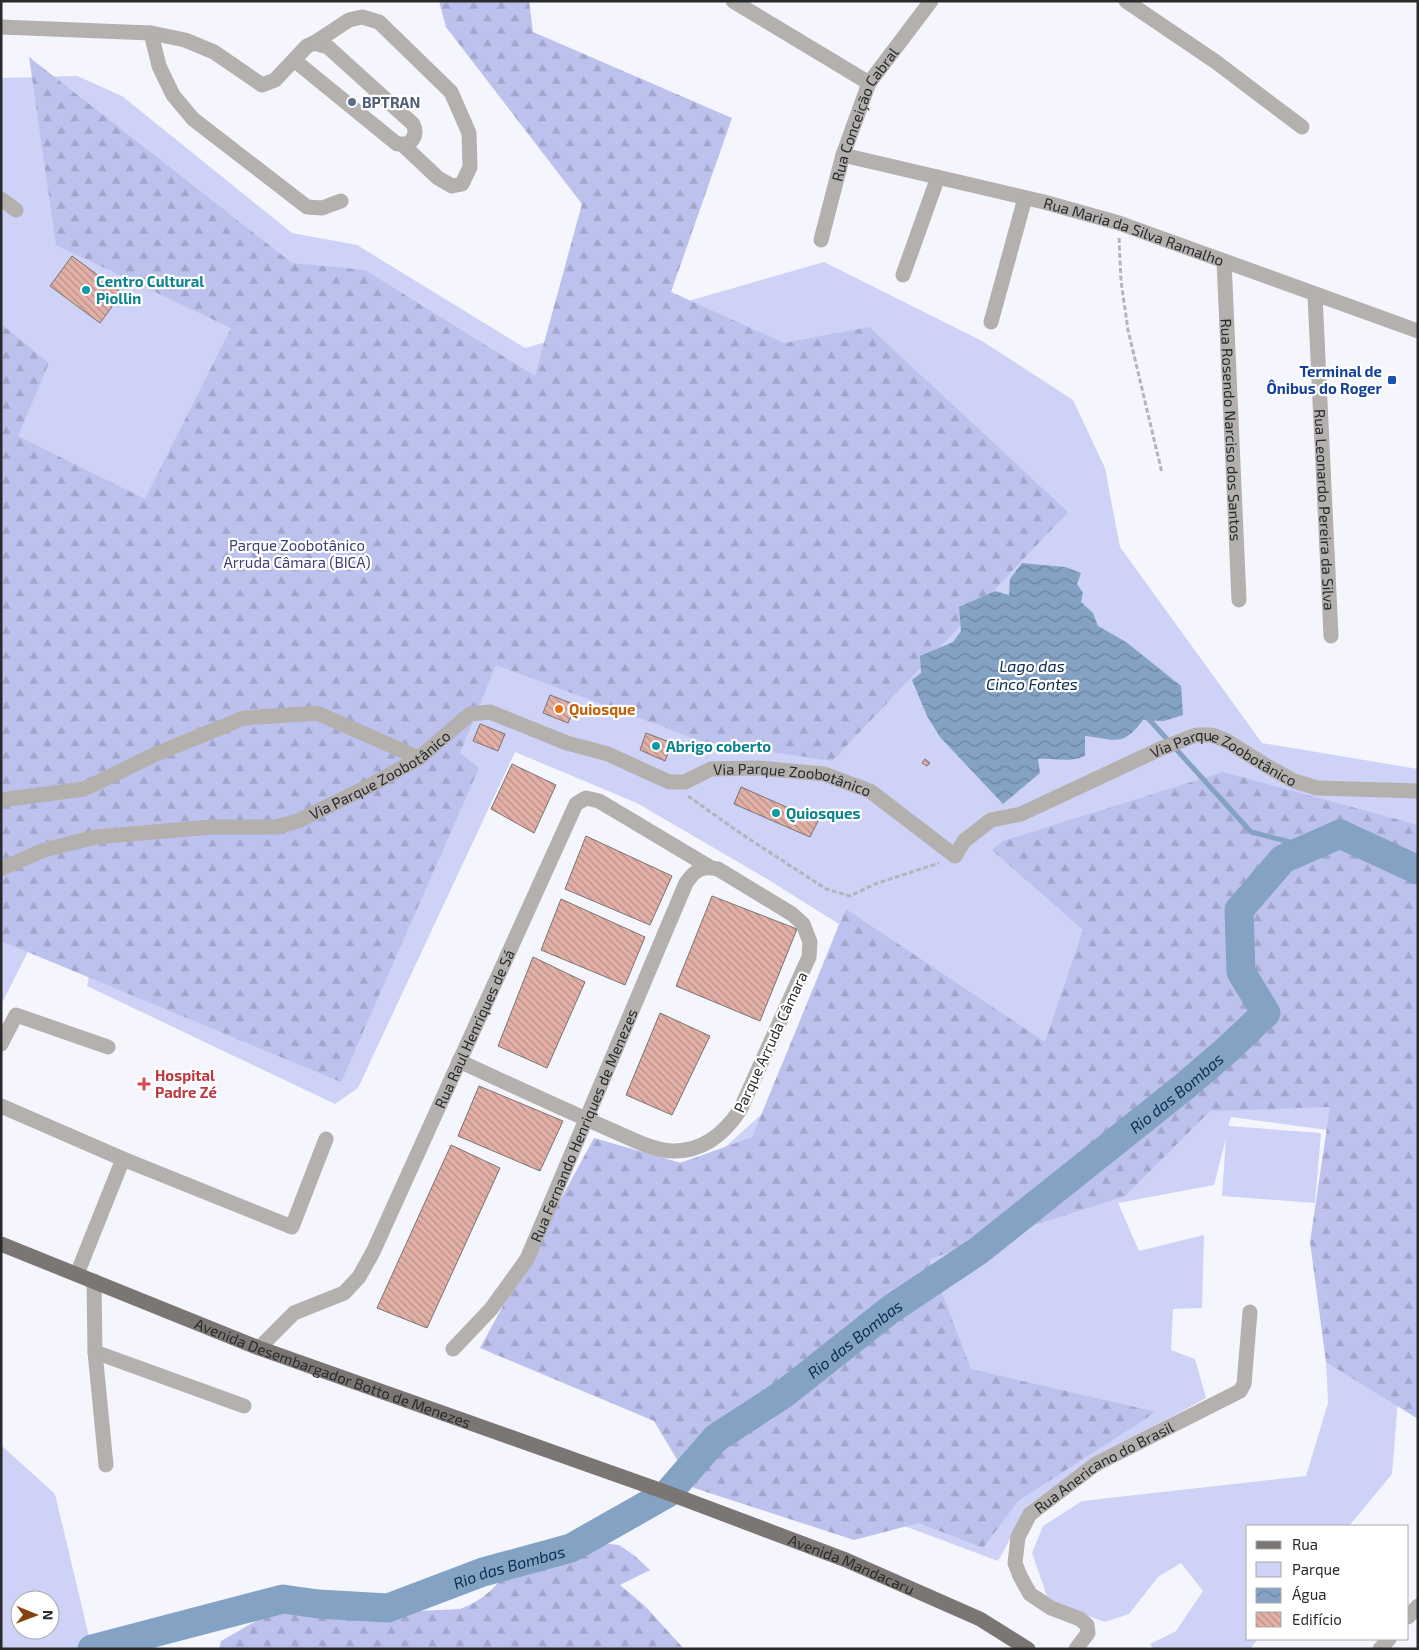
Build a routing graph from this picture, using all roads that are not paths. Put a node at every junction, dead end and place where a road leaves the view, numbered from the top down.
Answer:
1 (733, 1) edge
2 (931, 1) edge
3 (1126, 1) edge
4 (1, 28) edge
5 (151, 32) junction
6 (314, 43) junction
7 (294, 60) junction
8 (869, 83) junction
9 (1302, 127) dead end
10 (403, 145) junction
11 (843, 155) junction
12 (938, 177) junction
13 (1026, 198) junction
14 (1, 200) edge
15 (341, 201) dead end
16 (16, 210) dead end
17 (821, 240) dead end
18 (1224, 261) junction
19 (903, 275) dead end
20 (1315, 295) junction
21 (991, 322) dead end
22 (1418, 331) edge
23 (1239, 600) dead end
24 (1331, 636) dead end
25 (419, 758) junction
26 (1418, 791) edge
27 (1, 800) edge
28 (708, 866) junction
29 (1, 869) edge
30 (1, 1044) edge
31 (108, 1047) dead end
32 (459, 1061) junction
33 (1, 1106) edge
34 (586, 1119) junction
35 (326, 1139) dead end
36 (123, 1159) junction
37 (1, 1244) edge
38 (77, 1274) junction
39 (94, 1281) junction
40 (1250, 1312) dead end
41 (259, 1348) junction
42 (453, 1348) dead end
43 (95, 1352) junction
44 (244, 1406) dead end
45 (106, 1465) dead end
46 (668, 1493) joint
47 (1418, 1606) edge
48 (1409, 1616) edge
49 (1028, 1649) edge
50 (1076, 1649) edge

1 - 8 street
2 - 8 street, Rua Conceição Cabral
3 - 9 street
4 - 5 street
5 - 7 street
5 - 15 street
6 - 7 street
6 - 10 street
6 - 10 street
7 - 10 street
8 - 11 street, Rua Conceição Cabral
11 - 12 street, Rua Maria da Silva Ramalho
11 - 17 street, Rua Conceição Cabral
12 - 13 street, Rua Maria da Silva Ramalho
12 - 19 street
13 - 18 street, Rua Maria da Silva Ramalho
13 - 21 street
14 - 16 street
18 - 20 street, Rua Maria da Silva Ramalho
18 - 23 street, Rua Rosendo Narciso dos Santos
20 - 22 street, Rua Maria da Silva Ramalho
20 - 24 street, Rua Leonardo Pereira da Silva
25 - 26 street, Via Parque Zoobotânico
25 - 27 street
25 - 29 street, Via Parque Zoobotânico
28 - 32 street, Rua Raul Henriques de Sá
28 - 34 street, Rua Fernando Henriques de Menezes
28 - 34 street, Parque Arruda Câmara
30 - 31 street
32 - 34 street, Parque Arruda Câmara
32 - 41 street, Rua Raul Henriques de Sá
33 - 36 street
34 - 42 street, Rua Fernando Henriques de Menezes
35 - 36 street
36 - 38 street
37 - 38 main road, Avenida Desembargador Botto de Menezes
38 - 39 main road, Avenida Desembargador Botto de Menezes
39 - 41 main road, Avenida Desembargador Botto de Menezes
39 - 43 street
40 - 50 street, Rua Anericano do Brasil
41 - 46 main road, Avenida Desembargador Botto de Menezes
43 - 44 street
43 - 45 street
46 - 49 main road, Avenida Mandacaru
47 - 48 street

